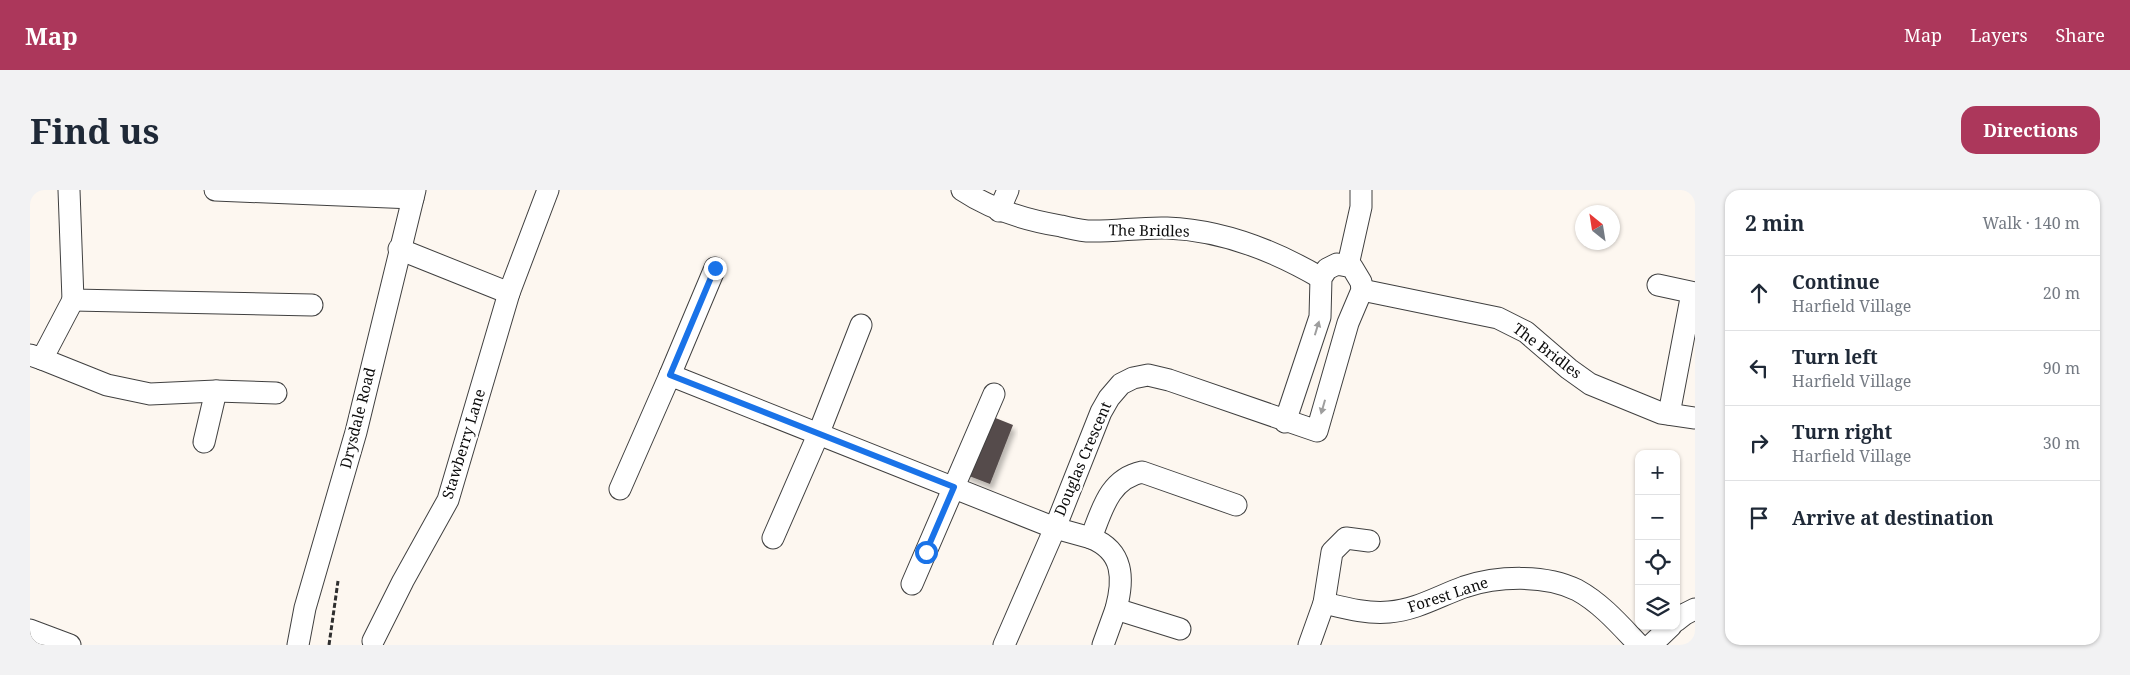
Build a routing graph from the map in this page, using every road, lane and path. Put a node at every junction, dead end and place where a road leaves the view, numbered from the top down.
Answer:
1 (69, 190) edge
2 (214, 190) edge
3 (548, 190) edge
4 (962, 190) edge
5 (1008, 190) edge
6 (1361, 190) edge
7 (414, 194) edge
8 (999, 211) junction
9 (399, 250) junction
10 (1348, 265) junction
11 (715, 268) dead end
12 (1321, 278) junction
13 (1658, 284) dead end
14 (1362, 290) junction
15 (509, 293) junction
16 (1693, 293) edge
17 (73, 300) junction
18 (312, 305) dead end
19 (862, 326) dead end
20 (36, 357) edge
21 (670, 375) junction
22 (216, 391) junction
23 (276, 393) dead end
24 (994, 394) dead end
25 (1669, 414) junction
26 (1695, 418) edge
27 (1285, 422) junction
28 (818, 435) junction
29 (204, 442) dead end
30 (954, 487) junction
31 (620, 490) dead end
32 (1236, 505) dead end
33 (1055, 528) junction
34 (773, 538) dead end
35 (1091, 538) junction
36 (1369, 541) dead end
37 (912, 584) dead end
38 (1324, 604) junction
39 (1116, 609) junction
40 (1695, 609) edge
41 (1680, 618) edge
42 (1180, 629) dead end
43 (30, 630) edge
44 (1667, 630) edge
45 (373, 641) dead end
46 (70, 645) edge
47 (298, 645) edge
48 (1004, 645) edge
49 (1103, 645) edge
50 (1309, 645) edge
51 (1640, 645) edge
52 (1651, 645) edge

1 - 17 street
2 - 7 street
3 - 15 street, Stawberry Lane
4 - 8 street, The Bridles
5 - 8 street
6 - 10 street
7 - 9 street, Drysdale Road
8 - 12 street, The Bridles
9 - 15 street
9 - 47 street, Drysdale Road
10 - 12 street
10 - 14 street
11 - 21 street
27 -> 12 street
13 - 16 street
14 - 25 street, The Bridles
14 -> 27 street, Douglas Crescent
15 - 45 street, Stawberry Lane
16 - 25 street
17 - 18 street
17 - 20 street
19 - 28 street
20 - 22 street
21 - 28 street
21 - 31 street
22 - 23 street
22 - 29 street
24 - 30 street
25 - 26 street, The Bridles
27 - 33 street, Douglas Crescent
28 - 30 street
28 - 34 street
30 - 33 street
30 - 37 street
32 - 35 street
33 - 35 street
33 - 48 street, Douglas Crescent
35 - 39 street
36 - 38 street
38 - 50 street
38 - 51 street, Forest Lane
39 - 42 street
39 - 49 street
40 - 41 street
43 - 46 street
44 - 52 street

